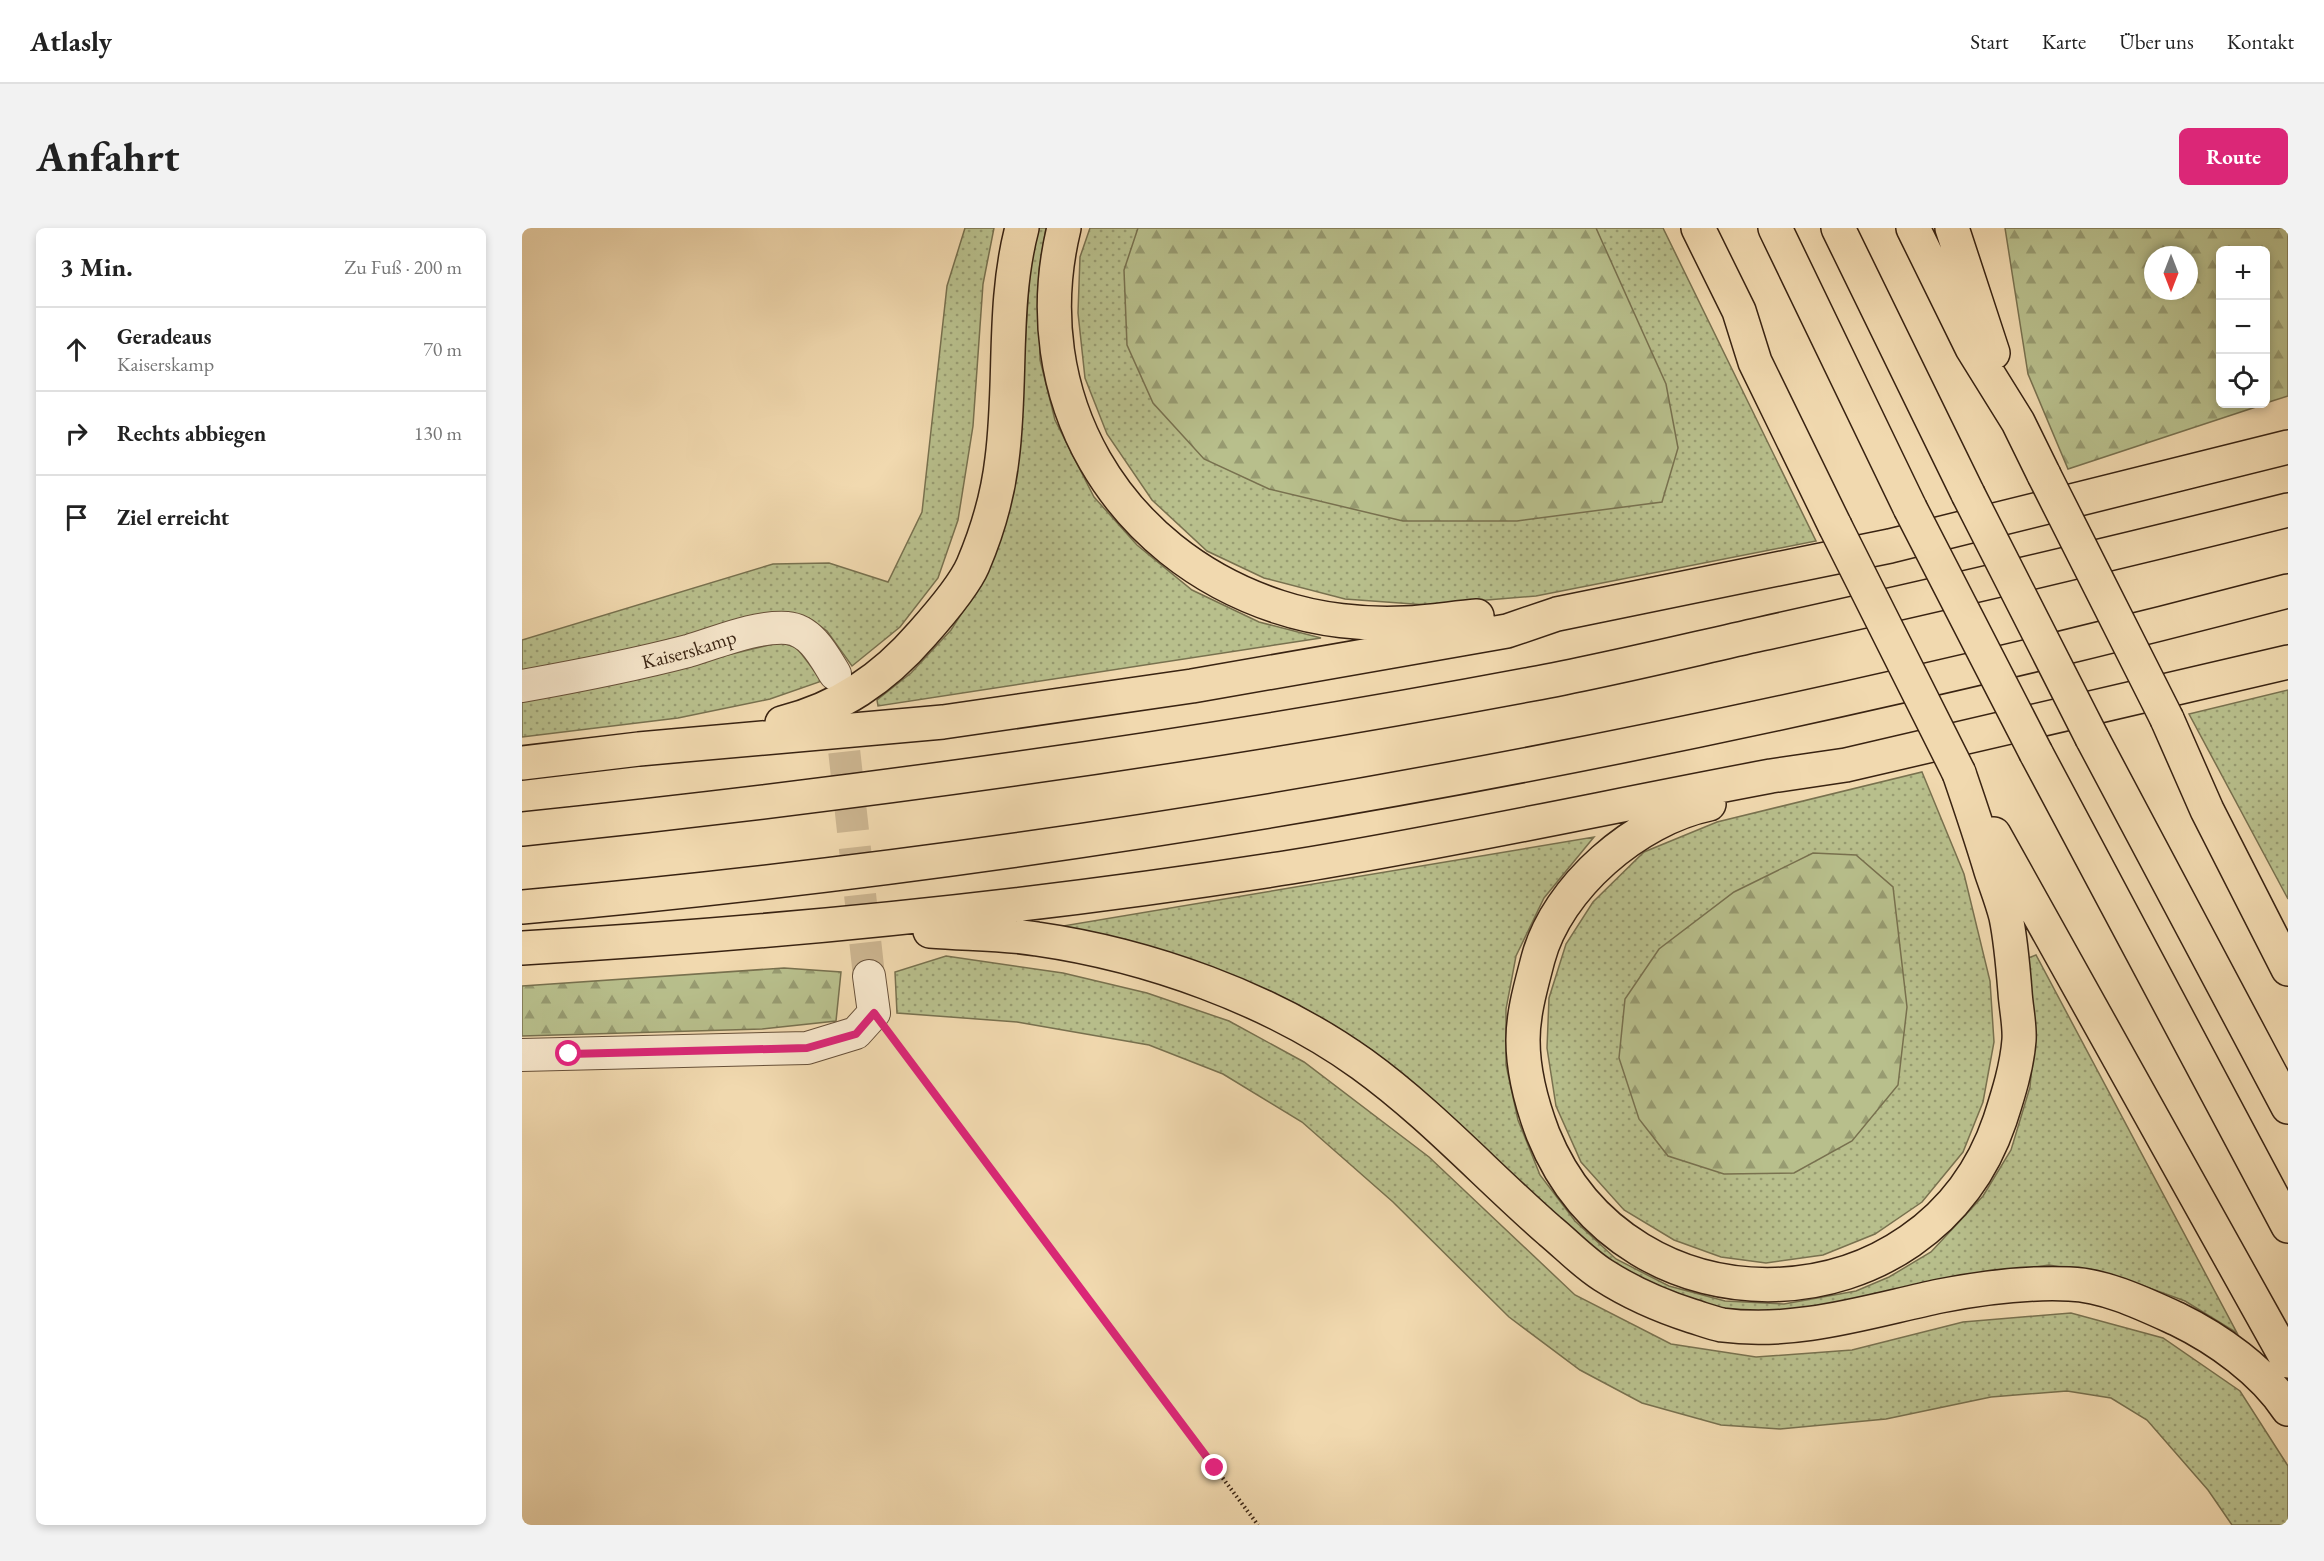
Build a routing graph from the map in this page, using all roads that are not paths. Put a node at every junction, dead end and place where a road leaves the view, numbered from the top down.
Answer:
1 (1022, 228) edge
2 (1064, 228) edge
3 (1679, 228) edge
4 (1698, 228) edge
5 (1775, 228) edge
6 (1838, 228) edge
7 (1913, 228) edge
8 (1952, 228) edge
9 (1755, 362) junction
10 (2018, 422) junction
11 (2288, 435) edge
12 (2288, 447) edge
13 (2226, 463) junction
14 (2288, 510) edge
15 (2288, 591) edge
16 (1557, 614) junction
17 (2284, 661) edge
18 (835, 674) tunnel mouth
19 (522, 686) edge
20 (2167, 719) junction
21 (639, 749) junction
22 (522, 763) edge
23 (1846, 765) junction
24 (1959, 773) junction
25 (522, 829) edge
26 (522, 907) edge
27 (824, 924) junction
28 (2288, 926) edge
29 (522, 948) edge
30 (2288, 969) edge
31 (869, 976) tunnel mouth
32 (522, 1055) edge
33 (2288, 1107) edge
34 (2288, 1226) edge
35 (2288, 1361) edge
36 (2288, 1409) edge

1 - 21 highway
2 - 16 highway
3 - 9 highway
4 - 9 highway
5 - 34 highway, bridge
6 - 33 highway, bridge
7 - 10 highway
8 - 10 highway
9 - 24 highway, bridge
10 - 20 highway, bridge
11 - 13 highway
12 - 13 highway
13 - 16 highway
14 - 25 highway
15 - 26 highway
16 - 21 highway
17 - 23 highway
18 - 19 street, Kaiserskamp
20 - 28 highway
20 - 30 highway
21 - 22 highway
23 - 24 highway
23 - 27 highway
24 - 35 highway
27 - 29 highway
27 - 36 highway
31 - 32 street

